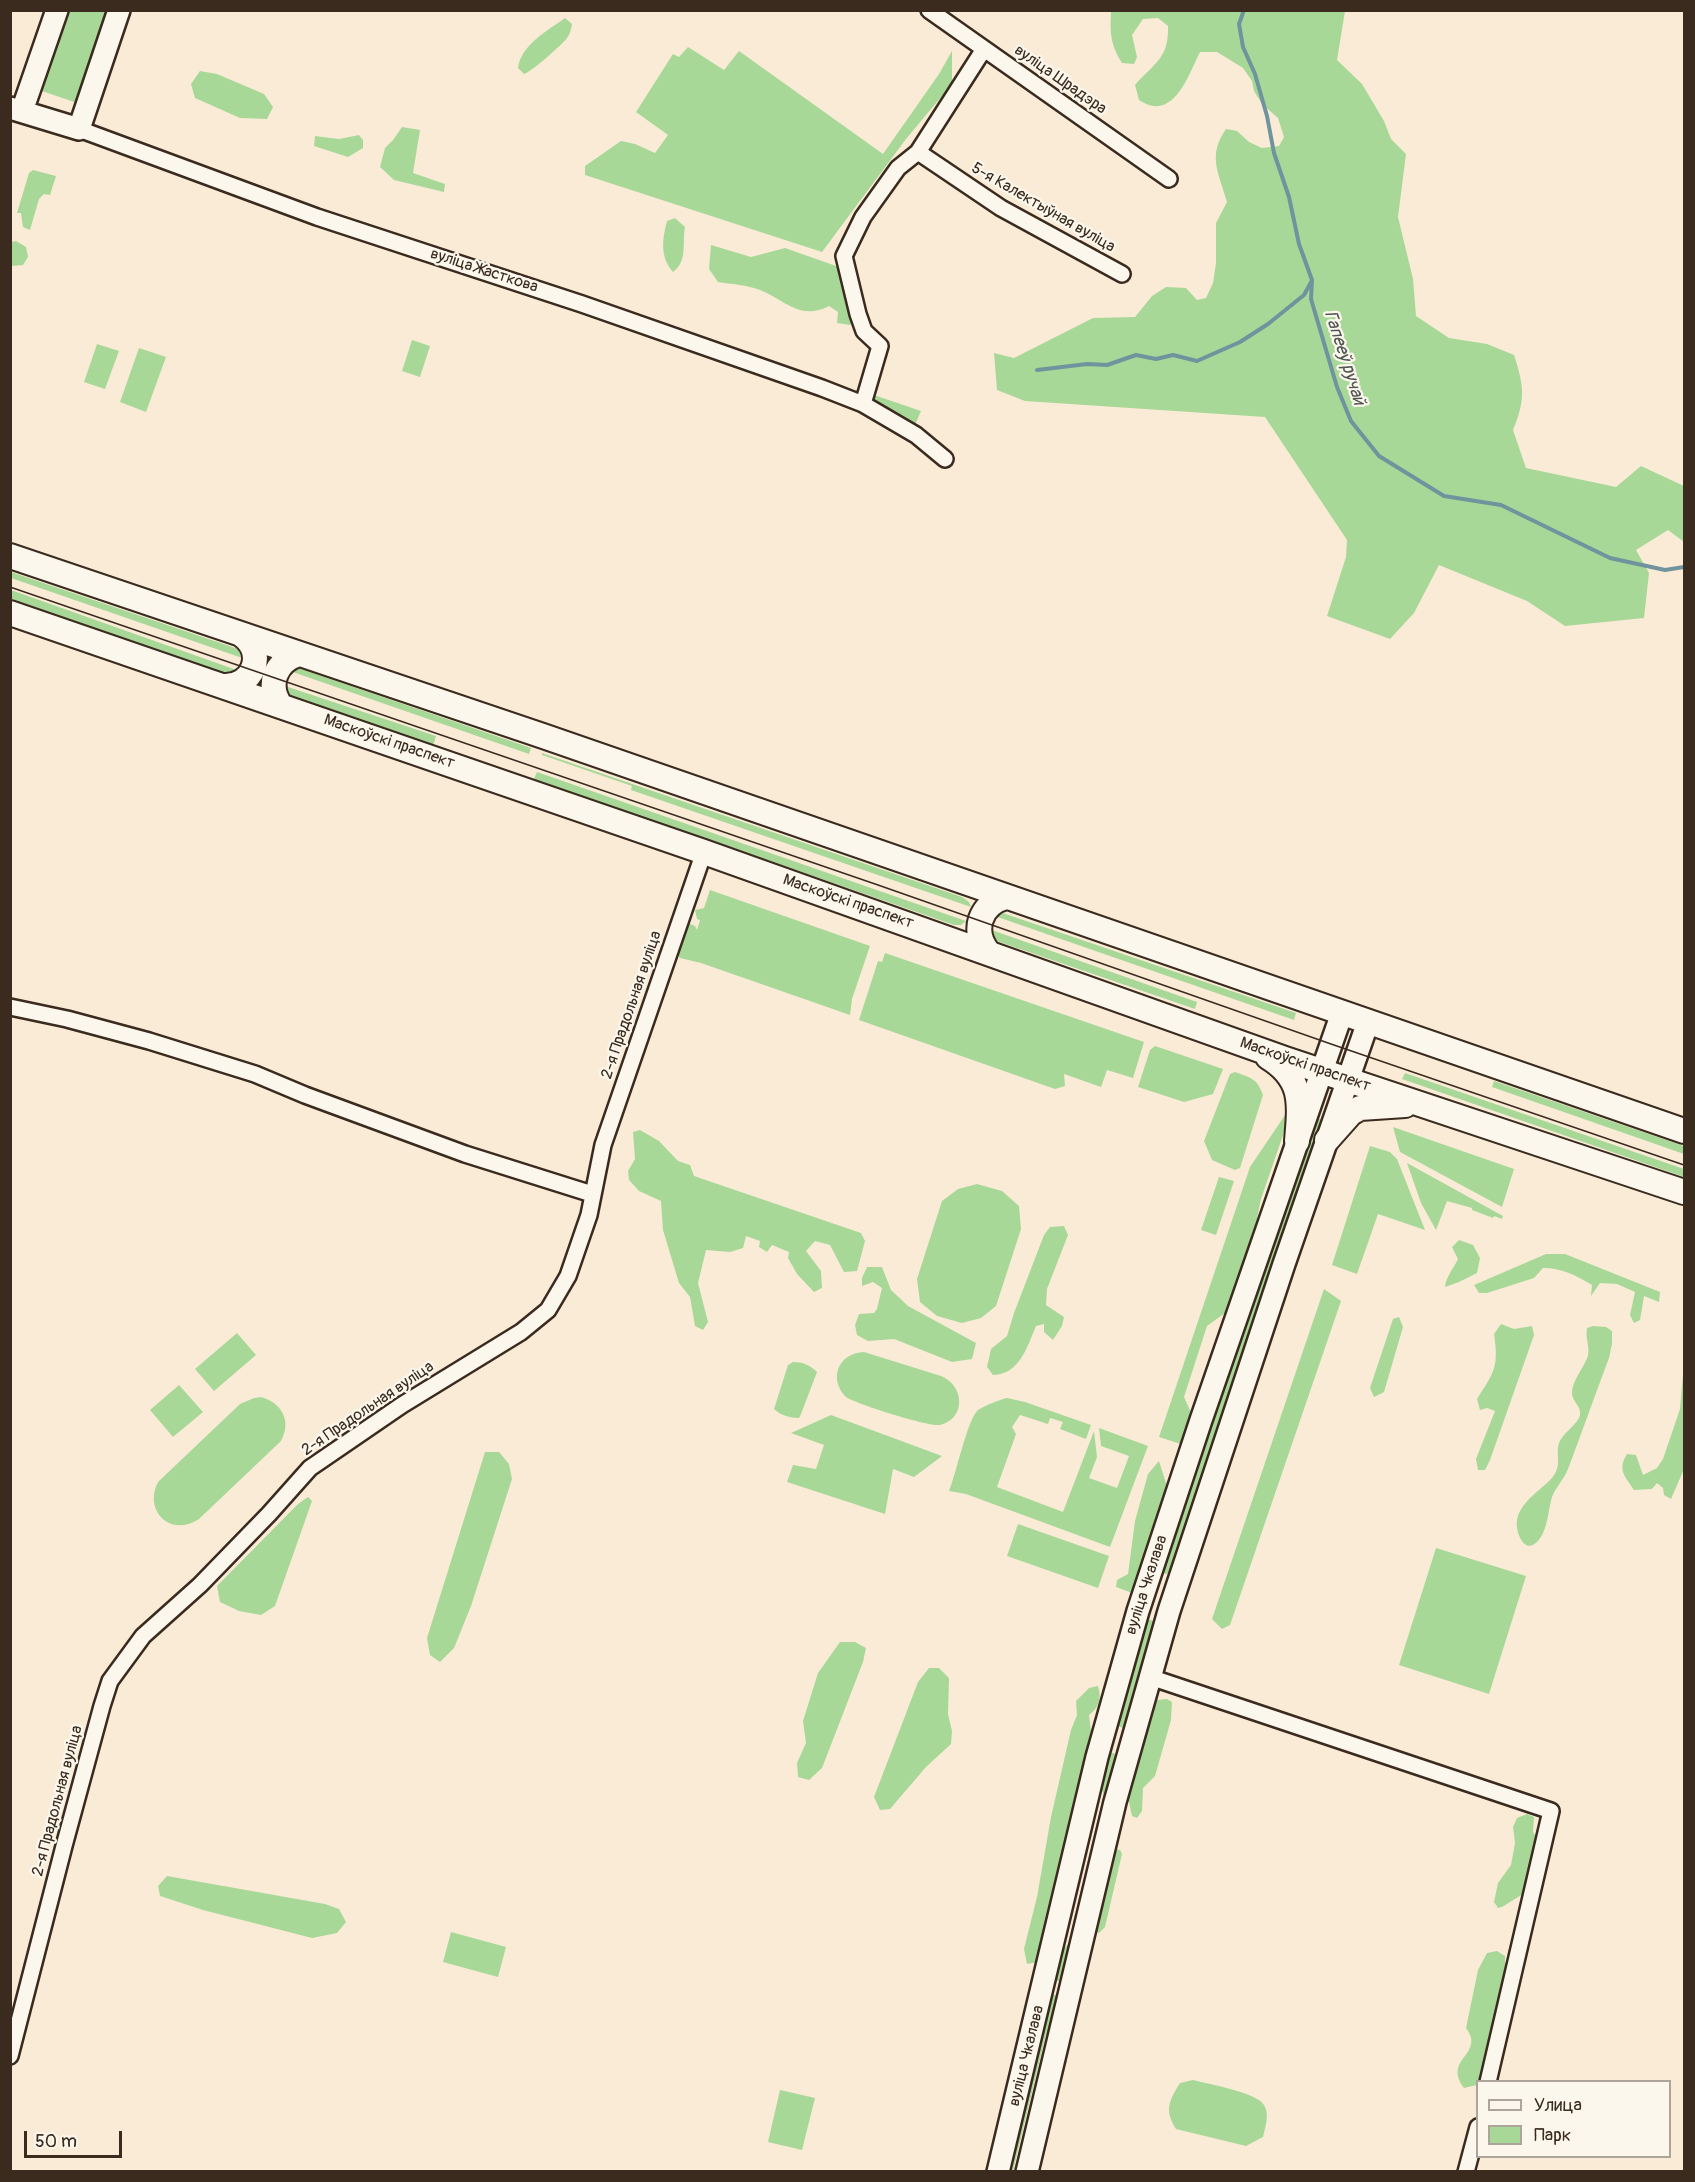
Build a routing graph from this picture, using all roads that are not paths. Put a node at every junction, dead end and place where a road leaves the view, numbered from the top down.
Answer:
1 (57, 10) edge
2 (119, 10) edge
3 (930, 10) edge
4 (984, 49) junction
5 (16, 110) edge
6 (79, 129) junction
7 (918, 152) junction
8 (1169, 179) dead end
9 (1122, 274) dead end
10 (863, 404) junction
11 (945, 459) dead end
12 (10, 556) edge
13 (10, 613) edge
14 (242, 635) junction
15 (299, 654) junction
16 (223, 686) junction
17 (281, 706) junction
18 (704, 852) junction
19 (968, 884) junction
20 (1006, 897) junction
21 (949, 938) junction
22 (988, 952) junction
23 (10, 1006) edge
24 (1342, 1013) junction
25 (1368, 1022) junction
26 (1251, 1047) junction
27 (1322, 1071) junction
28 (1348, 1080) junction
29 (1426, 1106) junction
30 (1684, 1131) edge
31 (1327, 1140) junction
32 (1297, 1141) junction
33 (1684, 1192) edge
34 (592, 1194) junction
35 (1155, 1560) junction
36 (1183, 1569) junction
37 (1141, 1602) junction
38 (1169, 1611) junction
39 (1150, 1677) junction
40 (1108, 1717) junction
41 (1137, 1723) junction
42 (1097, 1757) junction
43 (1125, 1764) junction
44 (10, 2056) edge
45 (1488, 2080) edge
46 (1476, 2134) edge
47 (998, 2172) edge
48 (1027, 2172) edge
49 (1466, 2172) edge

1 - 5 main road
2 - 6 main road
3 - 4 street, вуліца Шрадэра
4 - 7 street
4 - 8 street, вуліца Шрадэра
5 - 6 main road, вуліца Жасткова
6 - 10 street, вуліца Жасткова
7 - 9 street, 5-я Калектыўная вуліца
7 - 10 street
10 - 11 street, вуліца Жасткова
12 - 14 main road
13 - 16 main road, Маскоўскі праспект
14 - 15 main road
14 - 16 main road
15 - 17 main road
15 - 19 main road
16 - 17 main road, Маскоўскі праспект
17 - 18 main road, Маскоўскі праспект
18 - 21 main road, Маскоўскі праспект
18 - 34 street, 2-я Прадольная вуліца
19 - 20 main road
19 - 21 main road
20 - 22 main road
20 - 24 main road
21 - 22 main road, Маскоўскі праспект
22 - 26 main road, Маскоўскі праспект
23 - 34 street
24 - 25 main road
24 - 27 main road, вуліца Чкалава
25 - 28 main road, вуліца Чкалава
25 - 30 main road
26 - 27 main road, Маскоўскі праспект
26 - 32 main road
27 - 28 main road, Маскоўскі праспект
27 - 32 main road, вуліца Чкалава
28 - 29 main road, Маскоўскі праспект
28 - 31 main road, вуліца Чкалава
29 - 31 main road
29 - 33 main road, Маскоўскі праспект
31 - 36 main road, вуліца Чкалава
32 - 35 main road, вуліца Чкалава
34 - 44 street, 2-я Прадольная вуліца
35 - 36 main road
35 - 37 main road, вуліца Чкалава
36 - 38 main road, вуліца Чкалава
37 - 38 main road
37 - 40 main road, вуліца Чкалава
38 - 39 main road, вуліца Чкалава
39 - 41 main road, вуліца Чкалава
39 - 45 street
40 - 41 main road
40 - 42 main road, вуліца Чкалава
41 - 43 main road, вуліца Чкалава
42 - 43 main road
42 - 47 main road, вуліца Чкалава
43 - 48 main road, вуліца Чкалава
46 - 49 street

